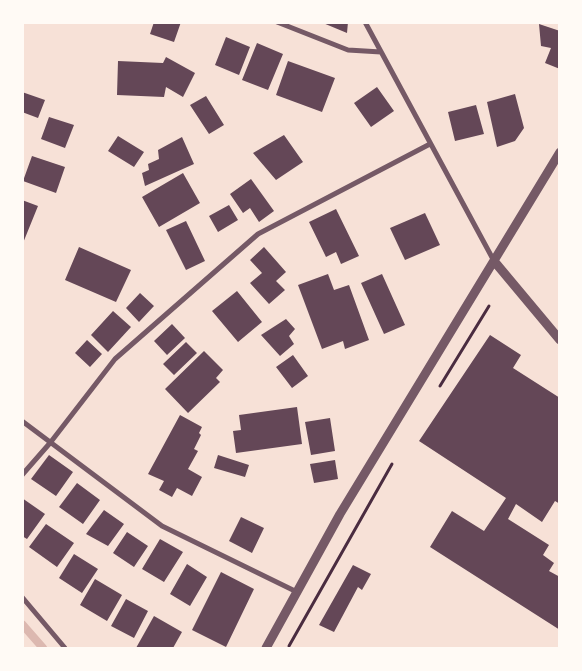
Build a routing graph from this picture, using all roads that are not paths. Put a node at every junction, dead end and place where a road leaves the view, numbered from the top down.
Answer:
1 (277, 22) edge
2 (365, 22) edge
3 (381, 52) junction
4 (430, 144) junction
5 (560, 152) edge
6 (494, 261) junction
7 (560, 340) edge
8 (22, 422) edge
9 (50, 443) junction
10 (22, 475) edge
11 (297, 592) junction
12 (22, 597) edge
13 (64, 648) edge
14 (266, 648) edge

1 - 3 street
2 - 3 street
3 - 4 street
4 - 6 street
4 - 9 street
5 - 6 street
6 - 7 street
6 - 11 street
8 - 9 street
9 - 10 street
9 - 11 street
11 - 14 street
12 - 13 street

